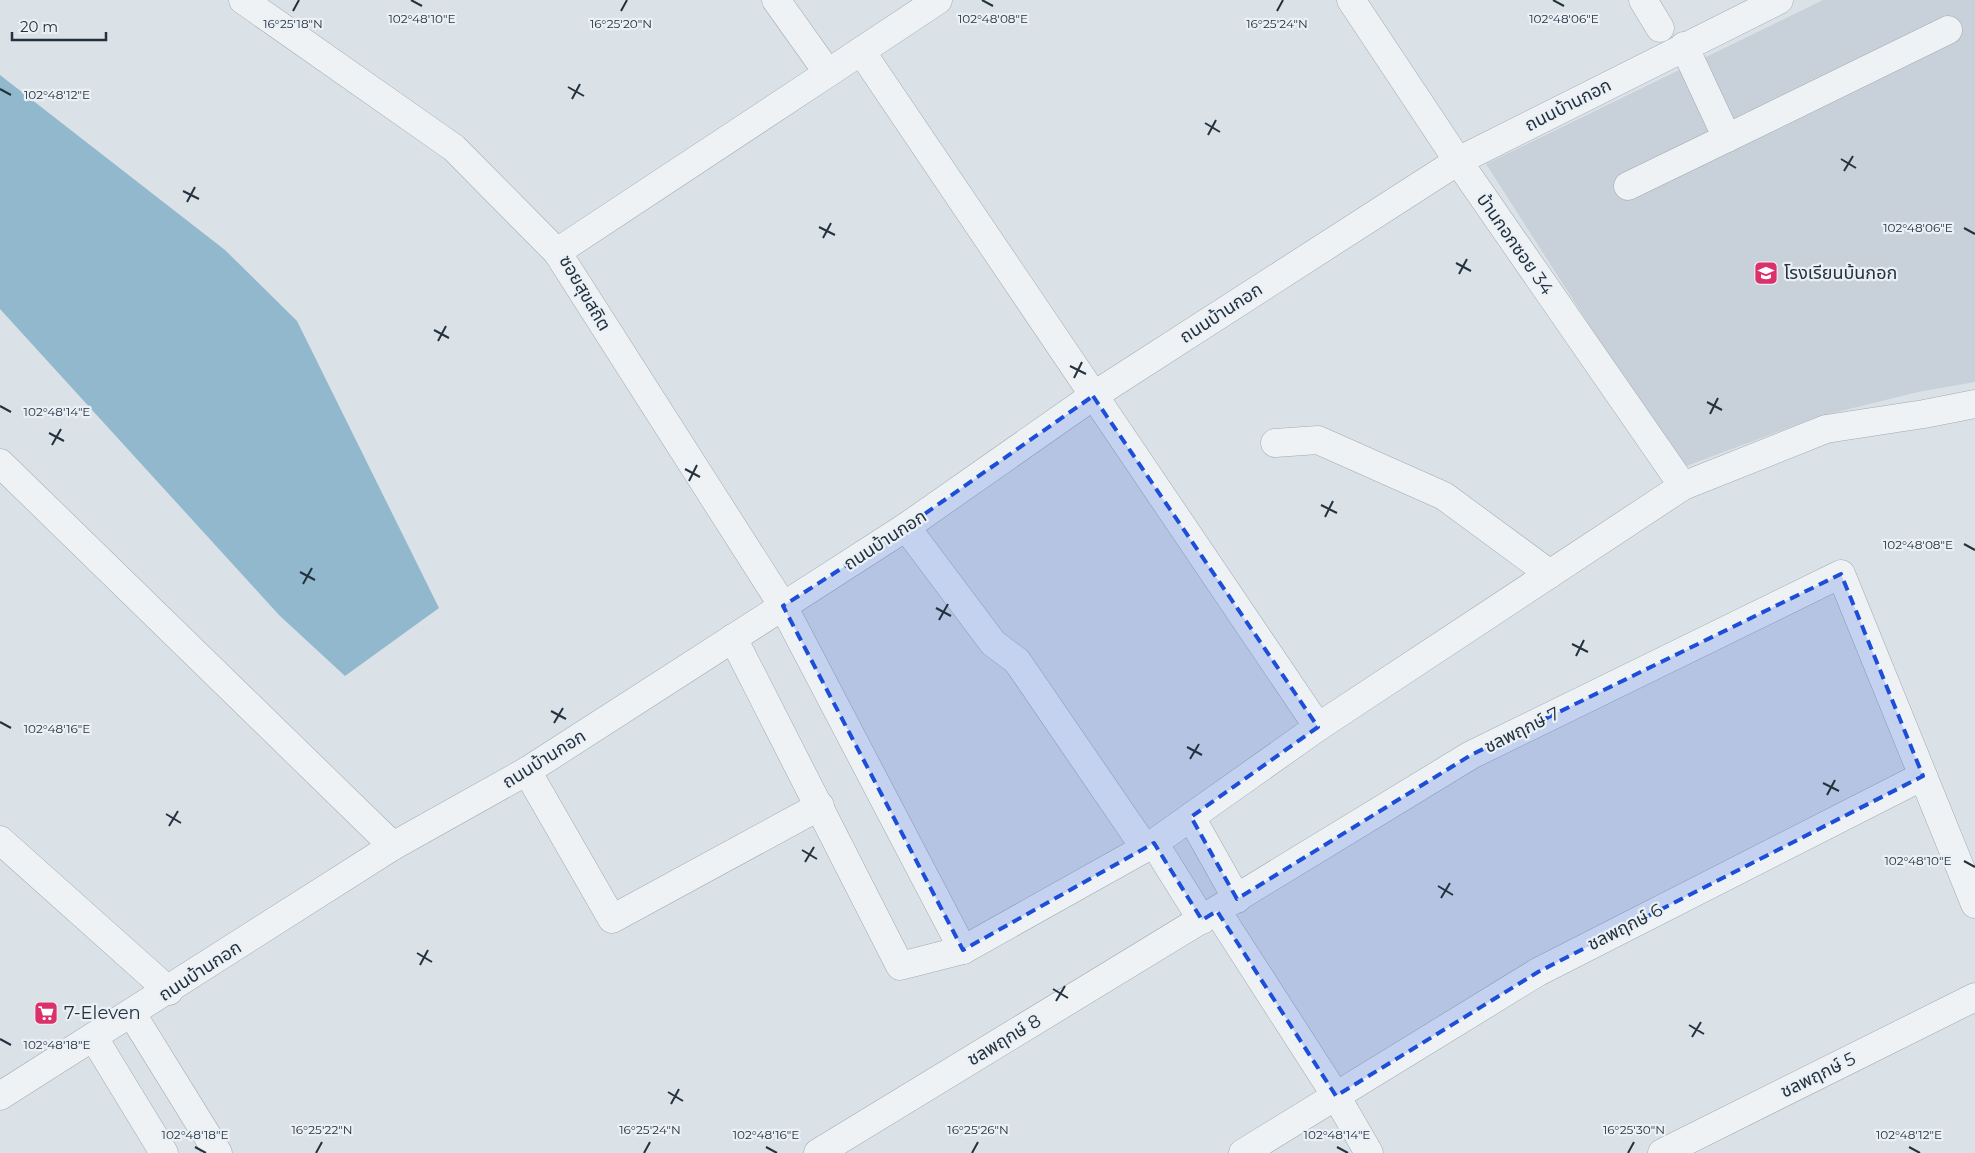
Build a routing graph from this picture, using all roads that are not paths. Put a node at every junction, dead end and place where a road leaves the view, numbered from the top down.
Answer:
1 (243, 0) edge
2 (776, 0) edge
3 (938, 0) edge
4 (1351, 0) edge
5 (1643, 0) edge
6 (1779, 0) edge
7 (1660, 28) dead end
8 (1948, 30) dead end
9 (1684, 46) junction
10 (861, 51) junction
11 (828, 73) junction
12 (1727, 138) junction
13 (1458, 161) junction
14 (1628, 186) dead end
15 (557, 252) junction
16 (1093, 396) junction
17 (1975, 404) edge
18 (1275, 443) dead end
19 (0, 462) edge
20 (1683, 486) junction
21 (906, 527) junction
22 (1550, 574) junction
23 (783, 606) junction
24 (733, 638) junction
25 (1318, 728) junction
26 (527, 771) junction
27 (1923, 776) junction
28 (820, 806) junction
29 (1191, 817) junction
30 (0, 840) edge
31 (393, 846) junction
32 (1149, 846) junction
33 (1975, 904) edge
34 (1218, 910) junction
35 (963, 950) junction
36 (169, 991) junction
37 (1975, 997) edge
38 (132, 1014) junction
39 (94, 1038) junction
40 (0, 1096) edge
41 (1336, 1096) junction
42 (164, 1153) edge
43 (218, 1153) edge
44 (818, 1153) edge
45 (1243, 1153) edge
46 (1369, 1153) edge
47 (1662, 1153) edge

1 - 15 street
2 - 11 street
3 - 10 street, ซอยสุขสถิต
4 - 13 street, บ้านกอกซอย 34
5 - 7 street
6 - 9 street, ถนนบ้านกอก
8 - 12 street
9 - 12 street
9 - 13 street, ถนนบ้านกอก
10 - 11 street, ซอยสุขสถิต
10 - 16 street
11 - 15 street, ซอยสุขสถิต
12 - 14 street
13 - 16 street, ถนนบ้านกอก
13 - 20 street, บ้านกอกซอย 34
15 - 23 street, ซอยสุขสถิต
16 - 21 street, ถนนบ้านกอก
16 - 25 street
17 - 20 street
18 - 22 street
19 - 31 street
20 - 22 street
21 - 23 street, ถนนบ้านกอก
21 - 32 street
22 - 25 street
23 - 24 street, ถนนบ้านกอก
23 - 35 street, ซอยสุขสถิต
24 - 26 street, ถนนบ้านกอก
24 - 28 street
25 - 29 street
26 - 28 street
26 - 31 street, ถนนบ้านกอก
27 - 33 street
27 - 34 street, ชลพฤกษ์ 7
27 - 41 street, ชลพฤกษ์ 6
28 - 35 street
29 - 32 street
29 - 34 street
30 - 36 street
31 - 36 street, ถนนบ้านกอก
32 - 34 street
32 - 35 street
34 - 41 street
34 - 44 street, ชลพฤกษ์ 8
36 - 38 street, ถนนบ้านกอก
37 - 47 street, ชลพฤกษ์ 5
38 - 39 street, ถนนบ้านกอก
38 - 43 street
39 - 40 street, ถนนบ้านกอก
39 - 42 street
41 - 45 street, ชลพฤกษ์ 6
41 - 46 street

